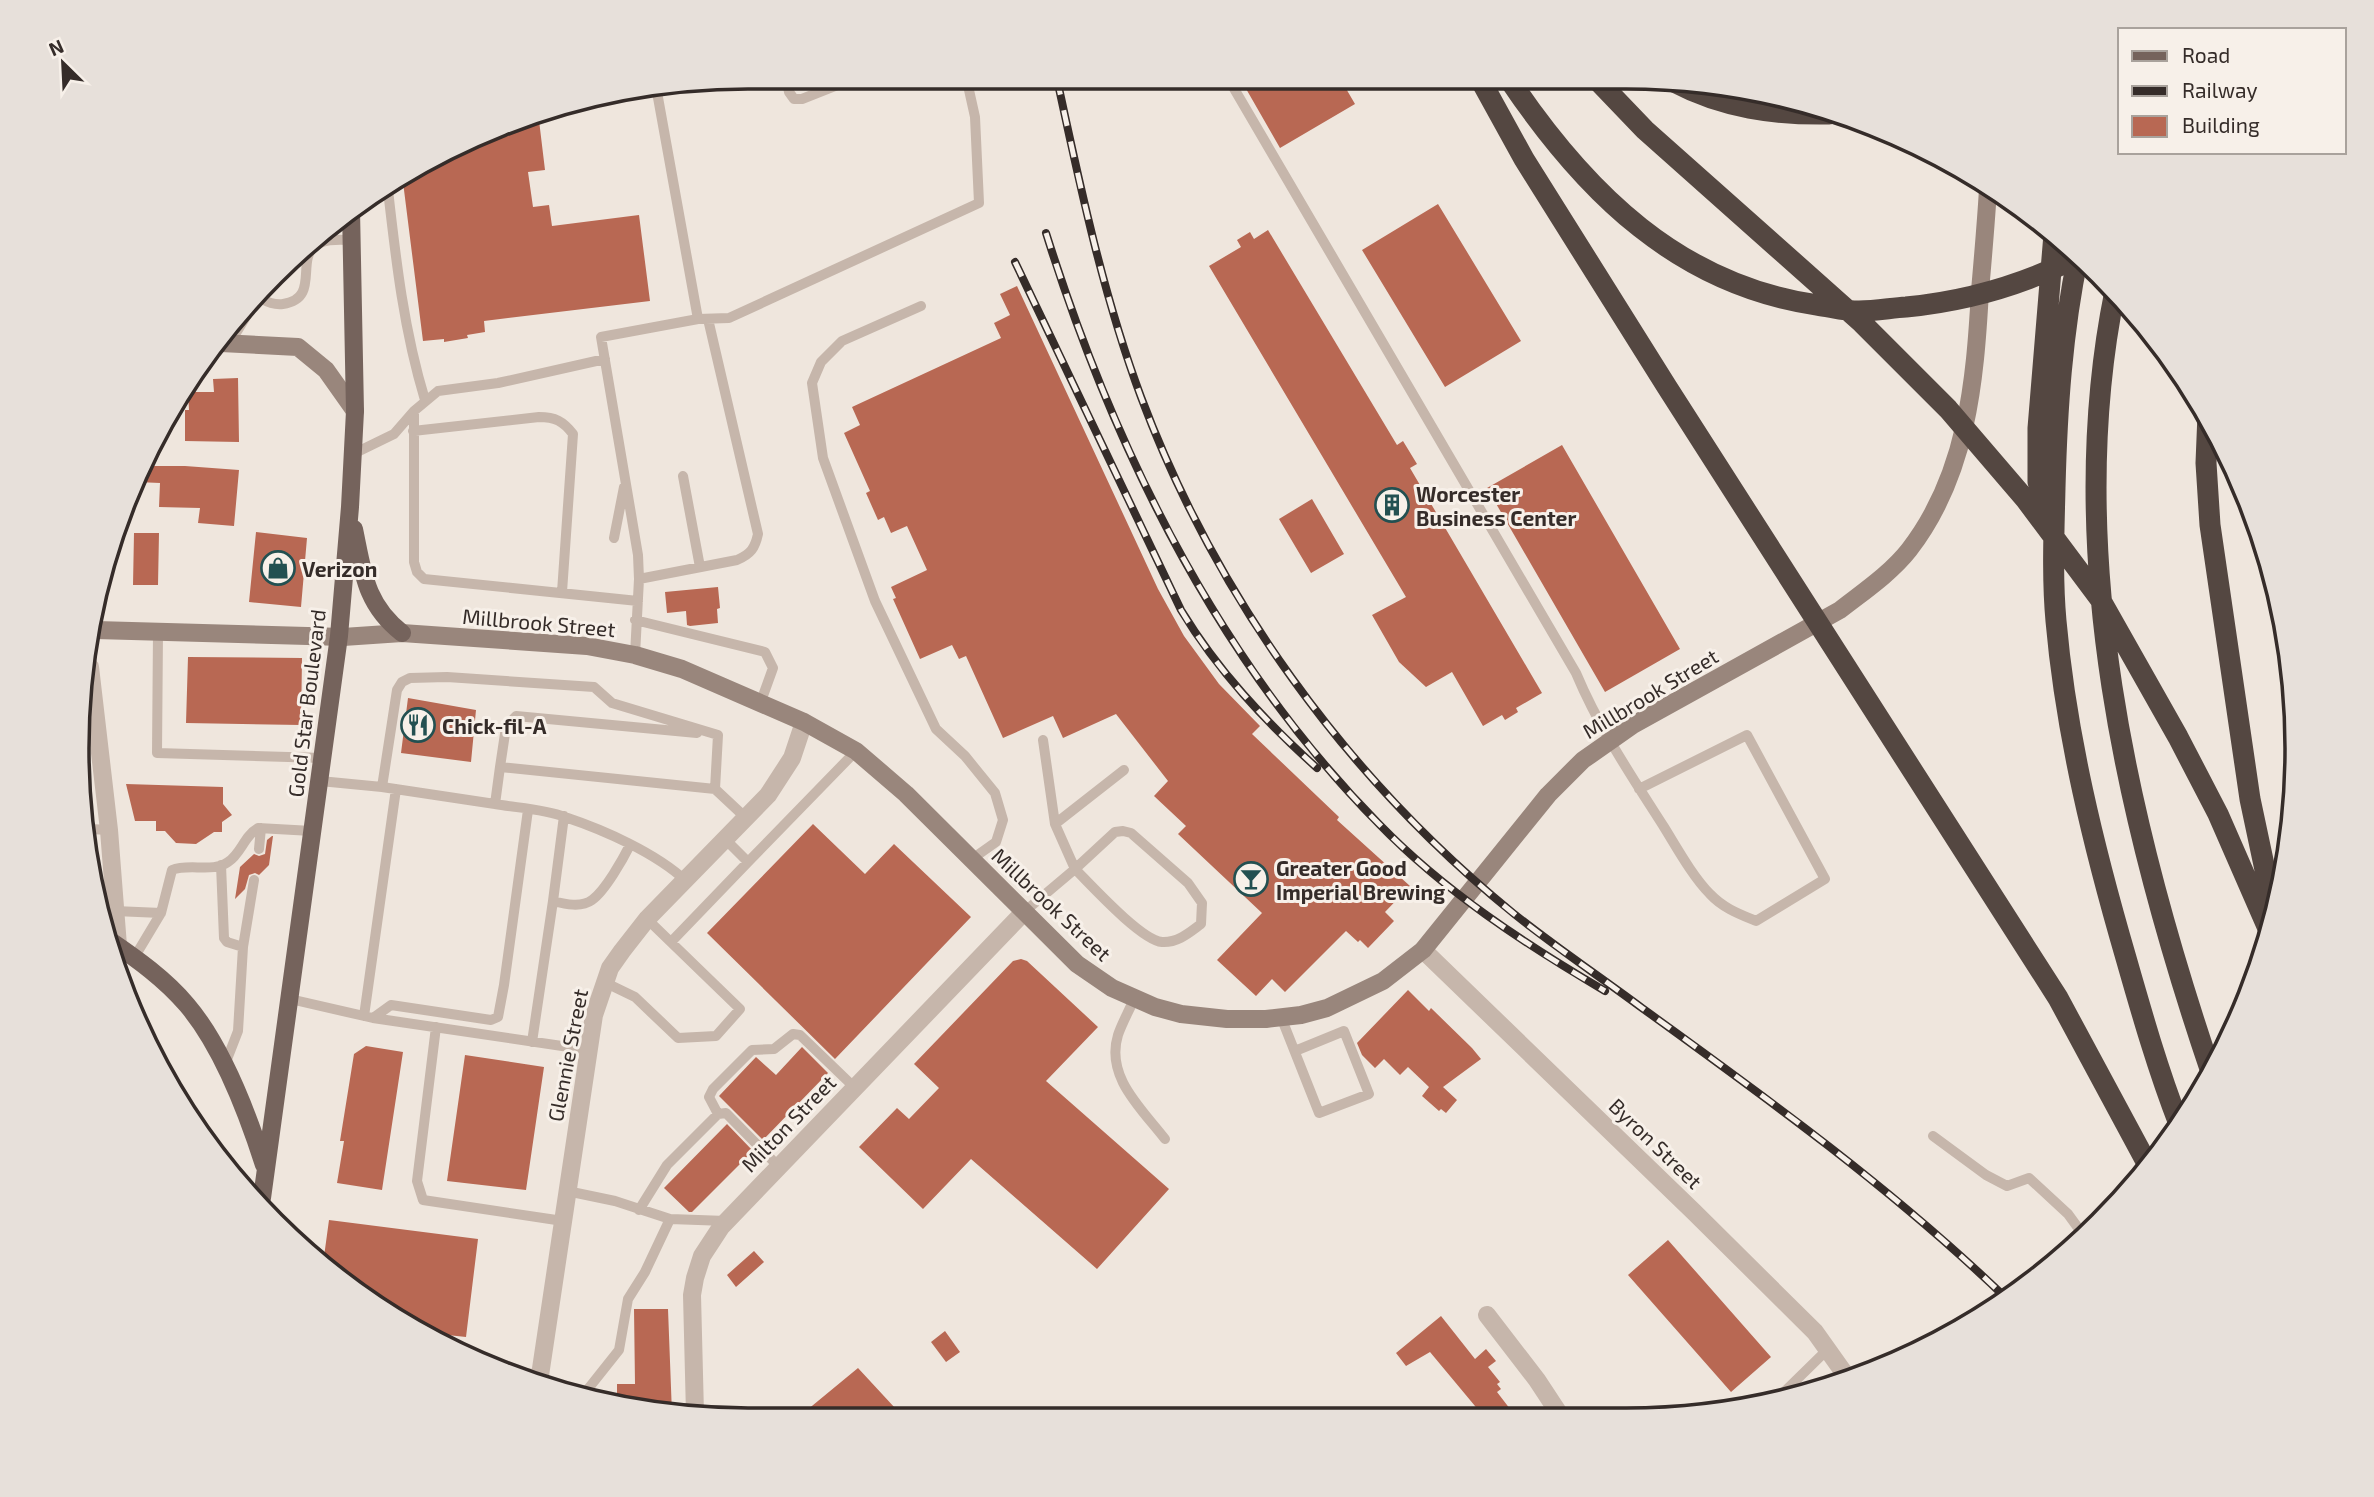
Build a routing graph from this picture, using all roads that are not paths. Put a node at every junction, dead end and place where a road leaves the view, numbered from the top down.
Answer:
1 (788, 89) edge
2 (827, 89) edge
3 (1234, 89) edge
4 (1485, 89) edge
5 (1516, 89) edge
6 (1606, 89) edge
7 (969, 90) dead end
8 (1698, 94) edge
9 (658, 96) edge
10 (1801, 113) edge
11 (389, 196) edge
12 (1987, 197) edge
13 (352, 222) edge
14 (353, 240) junction
15 (328, 241) edge
16 (2053, 247) edge
17 (310, 257) edge
18 (2068, 261) edge
19 (2076, 267) edge
20 (265, 300) edge
21 (2113, 305) edge
22 (921, 306) dead end
23 (703, 319) junction
24 (228, 343) edge
25 (605, 359) junction
26 (425, 400) junction
27 (355, 411) junction
28 (414, 411) junction
29 (413, 431) junction
30 (2207, 439) edge
31 (353, 454) junction
32 (684, 477) dead end
33 (625, 479) junction
34 (350, 507) junction
35 (2054, 528) junction
36 (614, 538) dead end
37 (700, 567) junction
38 (639, 579) junction
39 (562, 593) junction
40 (638, 601) junction
41 (635, 620) junction
42 (100, 631) edge
43 (158, 632) junction
44 (402, 633) junction
45 (339, 636) junction
46 (635, 655) junction
47 (92, 693) edge
48 (760, 704) junction
49 (804, 722) junction
50 (719, 735) junction
51 (1043, 740) dead end
52 (1609, 741) junction
53 (856, 751) junction
54 (323, 758) junction
55 (500, 767) junction
56 (1124, 770) dead end
57 (320, 781) junction
58 (382, 787) junction
59 (396, 789) junction
60 (715, 789) junction
61 (1639, 789) junction
62 (495, 804) junction
63 (528, 810) junction
64 (564, 816) junction
65 (746, 818) junction
66 (1055, 824) junction
67 (261, 828) junction
68 (94, 829) edge
69 (109, 830) junction
70 (312, 831) junction
71 (725, 839) junction
72 (630, 845) junction
73 (259, 849) dead end
74 (972, 859) junction
75 (748, 862) junction
76 (221, 865) junction
77 (1075, 869) junction
78 (254, 880) dead end
79 (686, 881) junction
80 (2269, 889) edge
81 (553, 901) junction
82 (115, 911) junction
83 (1024, 912) junction
84 (161, 913) junction
85 (2263, 914) edge
86 (647, 919) junction
87 (114, 926) edge
88 (671, 942) junction
89 (243, 947) junction
90 (121, 948) edge
91 (1423, 950) junction
92 (134, 958) junction
93 (604, 982) junction
94 (290, 999) junction
95 (1134, 999) junction
96 (369, 1017) junction
97 (1282, 1017) junction
98 (436, 1027) junction
99 (532, 1042) junction
100 (589, 1050) junction
101 (1294, 1051) junction
102 (2207, 1059) edge
103 (224, 1067) junction
104 (854, 1087) junction
105 (2175, 1113) edge
106 (718, 1114) junction
107 (1933, 1136) dead end
108 (1166, 1139) dead end
109 (2143, 1157) edge
110 (778, 1166) junction
111 (266, 1172) junction
112 (567, 1191) junction
113 (263, 1194) edge
114 (639, 1210) junction
115 (670, 1219) junction
116 (563, 1221) junction
117 (726, 1222) junction
118 (2078, 1228) edge
119 (1487, 1315) dead end
120 (1828, 1349) junction
121 (1843, 1371) edge
122 (540, 1374) edge
123 (1790, 1387) edge
124 (589, 1388) edge
125 (695, 1405) edge
126 (1555, 1408) edge

1 - 2 lane
3 - 52 lane
4 - 109 highway
5 - 18 highway
6 - 85 highway
7 - 23 lane
8 - 10 highway
9 - 23 lane
11 - 26 lane
12 - 52 main road, Millbrook Street
13 - 14 main road, Gold Star Boulevard
14 - 15 lane
14 - 27 main road, Gold Star Boulevard
16 - 35 highway
17 - 20 lane
19 - 35 highway
21 - 102 highway
22 - 74 lane
23 - 25 lane
23 - 37 lane
24 - 27 main road
25 - 26 lane
25 - 33 lane
26 - 28 lane
27 - 31 main road, Gold Star Boulevard
28 - 29 lane
28 - 31 lane
29 - 39 lane
29 - 39 lane
30 - 80 highway
31 - 34 main road, Gold Star Boulevard
32 - 37 lane
33 - 36 lane
33 - 38 lane
34 - 44 main road
34 - 45 main road, Gold Star Boulevard
35 - 105 highway
37 - 38 lane
38 - 40 lane
39 - 40 lane
40 - 41 lane
41 - 46 lane
41 - 48 lane
42 - 43 main road, Millbrook Street
43 - 45 main road, Millbrook Street
43 - 54 lane
44 - 45 main road, Millbrook Street
44 - 46 main road, Millbrook Street
45 - 54 main road, Gold Star Boulevard
46 - 48 main road, Millbrook Street
47 - 69 street
48 - 49 main road, Millbrook Street
49 - 53 main road, Millbrook Street
49 - 65 street, Glennie Street
50 - 55 lane
50 - 58 lane
50 - 60 lane
51 - 66 lane
52 - 61 lane
52 - 91 main road, Millbrook Street
53 - 74 main road, Millbrook Street
53 - 75 lane
54 - 57 main road, Gold Star Boulevard
55 - 60 lane
55 - 62 lane
56 - 66 lane
57 - 58 lane
57 - 70 main road, Gold Star Boulevard
58 - 59 lane
59 - 62 lane
59 - 96 lane
60 - 65 lane
61 - 61 lane
62 - 63 lane
63 - 64 lane
63 - 96 lane
64 - 72 lane
64 - 81 lane
65 - 71 street, Glennie Street
66 - 77 lane
67 - 70 lane
67 - 73 lane
67 - 76 lane
68 - 69 lane
69 - 82 street
70 - 94 main road, Gold Star Boulevard
71 - 75 lane
71 - 79 street, Glennie Street
72 - 79 lane
72 - 81 lane
74 - 83 main road, Millbrook Street
75 - 88 lane
76 - 84 lane
76 - 89 lane
77 - 77 lane
77 - 83 lane
78 - 89 lane
79 - 86 street, Glennie Street
81 - 99 lane
82 - 84 lane
82 - 87 street
83 - 95 main road, Millbrook Street
83 - 104 street, Milton Street
84 - 92 lane
86 - 88 lane
86 - 93 street, Glennie Street
88 - 93 lane
89 - 103 lane
90 - 92 main road
91 - 97 main road, Millbrook Street
91 - 120 street, Byron Street
92 - 103 main road
93 - 100 street, Glennie Street
94 - 96 lane
94 - 111 main road, Gold Star Boulevard
95 - 97 main road, Millbrook Street
95 - 108 lane
96 - 98 lane
97 - 101 lane
98 - 99 lane
98 - 116 lane
99 - 100 lane
100 - 112 street, Glennie Street
101 - 101 lane
103 - 111 main road
104 - 106 lane
104 - 110 street, Milton Street
106 - 110 lane
106 - 114 lane
107 - 118 lane
110 - 117 street, Milton Street
111 - 113 main road, Gold Star Boulevard
112 - 114 lane
112 - 116 street, Glennie Street
114 - 115 lane
115 - 117 lane
115 - 124 lane
116 - 122 street, Glennie Street
117 - 125 street, Milton Street
119 - 126 street
120 - 121 street, Byron Street
120 - 123 lane

